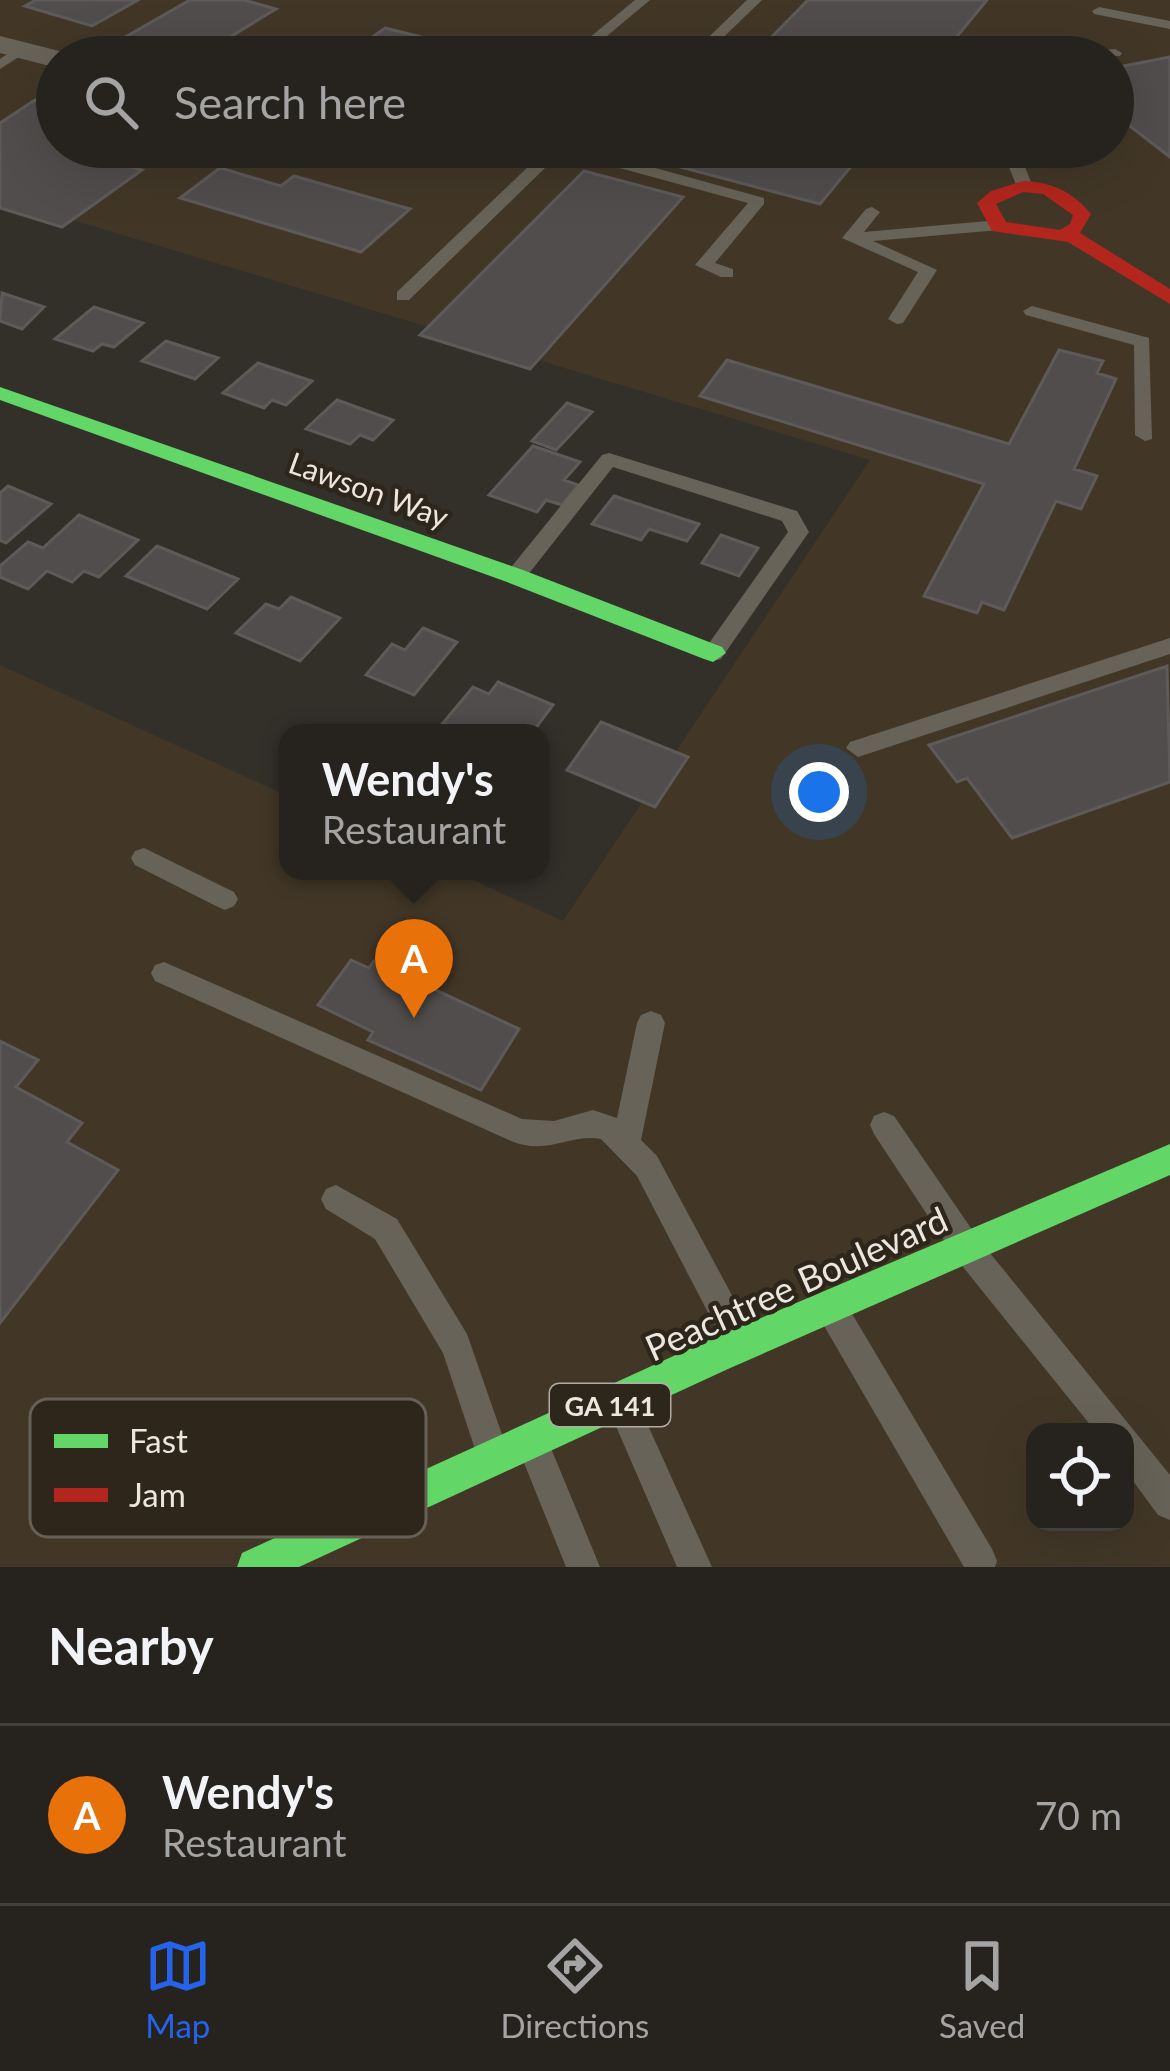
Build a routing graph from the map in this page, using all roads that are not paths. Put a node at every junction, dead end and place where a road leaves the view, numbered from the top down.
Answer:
1 (643, 0) edge
2 (755, 0) edge
3 (1099, 10) dead end
4 (1170, 25) edge
5 (599, 36) edge
6 (716, 36) edge
7 (535, 168) edge
8 (647, 168) edge
9 (1017, 168) edge
10 (1024, 187) junction
11 (872, 212) dead end
12 (747, 213) junction
13 (775, 220) dead end
14 (999, 225) junction
15 (1067, 233) junction
16 (850, 238) junction
17 (727, 273) dead end
18 (403, 296) dead end
19 (1170, 298) edge
20 (1032, 311) dead end
21 (897, 320) dead end
22 (1170, 339) edge
23 (1143, 342) junction
24 (0, 393) edge
25 (1145, 435) dead end
26 (515, 576) junction
27 (1170, 646) edge
28 (713, 653) joint
29 (858, 748) dead end
30 (144, 859) dead end
31 (225, 899) dead end
32 (164, 973) dead end
33 (651, 1024) dead end
34 (884, 1125) dead end
35 (626, 1144) junction
36 (1170, 1159) edge
37 (336, 1199) dead end
38 (966, 1247) junction
39 (830, 1306) junction
40 (742, 1345) junction
41 (620, 1400) junction
42 (1110, 1423) edge
43 (531, 1441) junction
44 (1134, 1455) edge
45 (494, 1460) junction
46 (426, 1491) edge
47 (1170, 1503) edge
48 (323, 1537) edge
49 (980, 1562) dead end
50 (256, 1567) edge
51 (583, 1567) edge
52 (695, 1567) edge

1 - 5 lane
2 - 6 lane
3 - 4 lane
7 - 18 lane
8 - 12 lane
9 - 10 lane
10 - 14 main road
10 - 15 main road
11 - 16 lane
12 - 13 lane
12 - 17 lane
14 - 15 main road
14 - 16 lane
15 - 19 main road
16 - 21 lane
20 - 23 lane
22 - 23 lane
23 - 25 lane
24 - 26 main road, Lawson Way
26 - 28 main road, Lawson Way
26 - 28 lane
27 - 29 lane
30 - 31 lane
32 - 35 lane
33 - 35 lane
34 - 38 lane
35 - 40 lane
36 - 38 main road, Peachtree Boulevard / GA 141
37 - 45 lane
38 - 39 main road, Peachtree Boulevard / GA 141
38 - 42 lane
39 - 40 main road, Peachtree Boulevard / GA 141
39 - 49 lane
40 - 41 main road, Peachtree Boulevard / GA 141
41 - 43 main road, Peachtree Boulevard / GA 141
41 - 52 lane
43 - 45 main road, Peachtree Boulevard / GA 141
43 - 51 lane
44 - 47 lane
45 - 46 main road, Peachtree Boulevard / GA 141
48 - 50 main road, Peachtree Boulevard / GA 141

